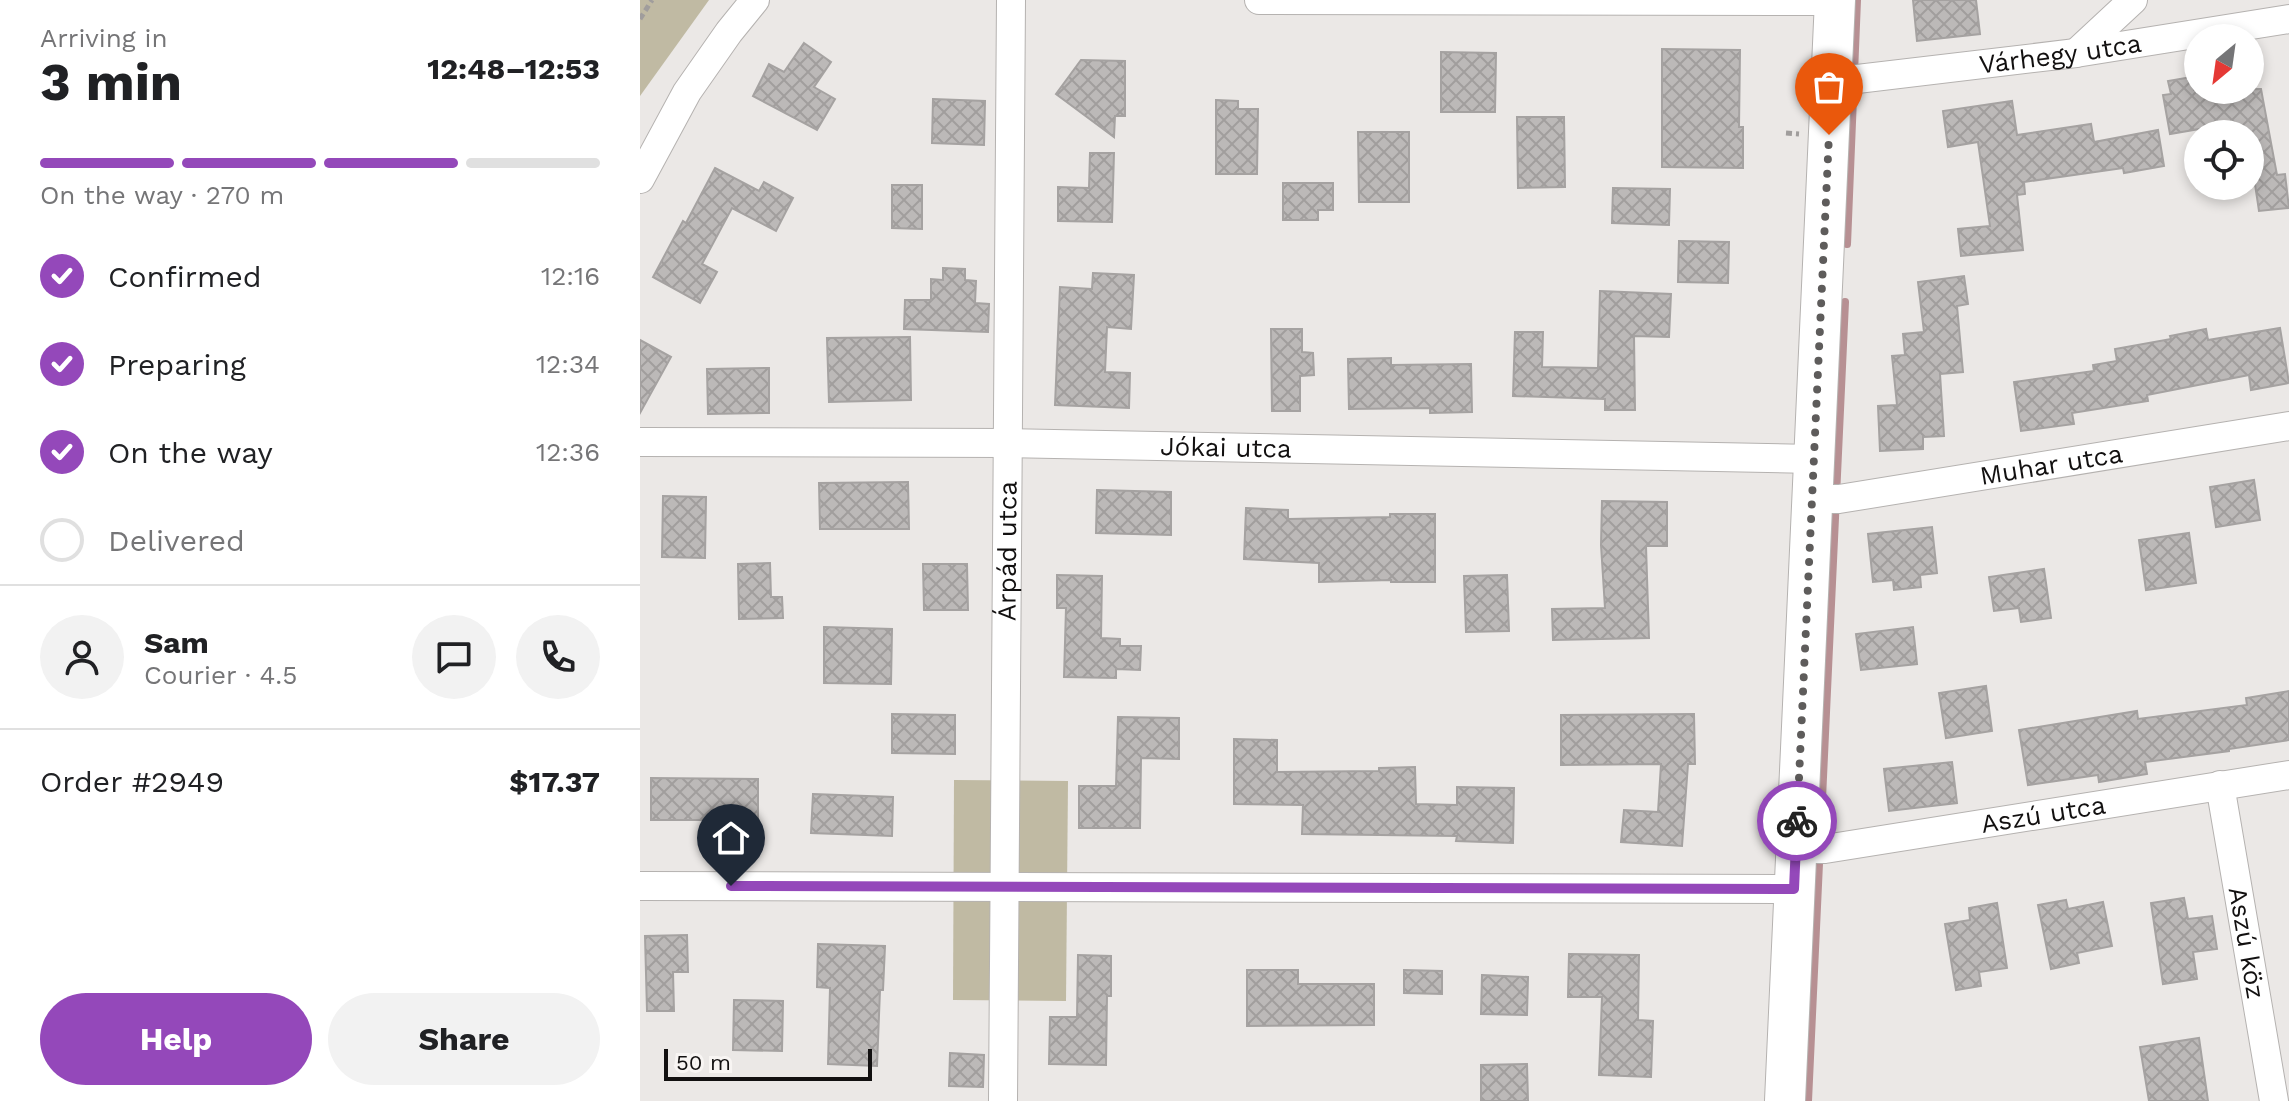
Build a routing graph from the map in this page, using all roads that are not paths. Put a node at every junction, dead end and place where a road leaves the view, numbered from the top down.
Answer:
1 (755, 0) edge
2 (1011, 0) edge
3 (1259, 0) edge
4 (1835, 0) edge
5 (2133, 0) edge
6 (2289, 19) edge
7 (2076, 53) junction
8 (1847, 81) junction
9 (640, 179) edge
10 (2289, 426) edge
11 (640, 442) edge
12 (1007, 443) junction
13 (1813, 459) junction
14 (1826, 499) junction
15 (2289, 775) edge
16 (2220, 785) junction
17 (1810, 849) junction
18 (640, 886) edge
19 (1006, 887) junction
20 (1794, 889) junction
21 (1003, 1101) edge
22 (1785, 1101) edge
23 (2274, 1101) edge

1 - 9 street
2 - 12 street, Árpád utca
3 - 4 street
4 - 8 main road
5 - 7 street
6 - 7 street, Várhegy utca
7 - 8 street, Várhegy utca
8 - 13 main road
10 - 14 street, Muhar utca
11 - 12 street, Jókai utca
12 - 13 street, Jókai utca
12 - 19 street, Árpád utca
13 - 14 main road
14 - 17 main road
15 - 16 street, Aszú utca
16 - 17 street, Aszú utca
16 - 23 street, Aszú köz
17 - 20 main road
18 - 19 street
19 - 20 street
19 - 21 street, Árpád utca
20 - 22 main road

